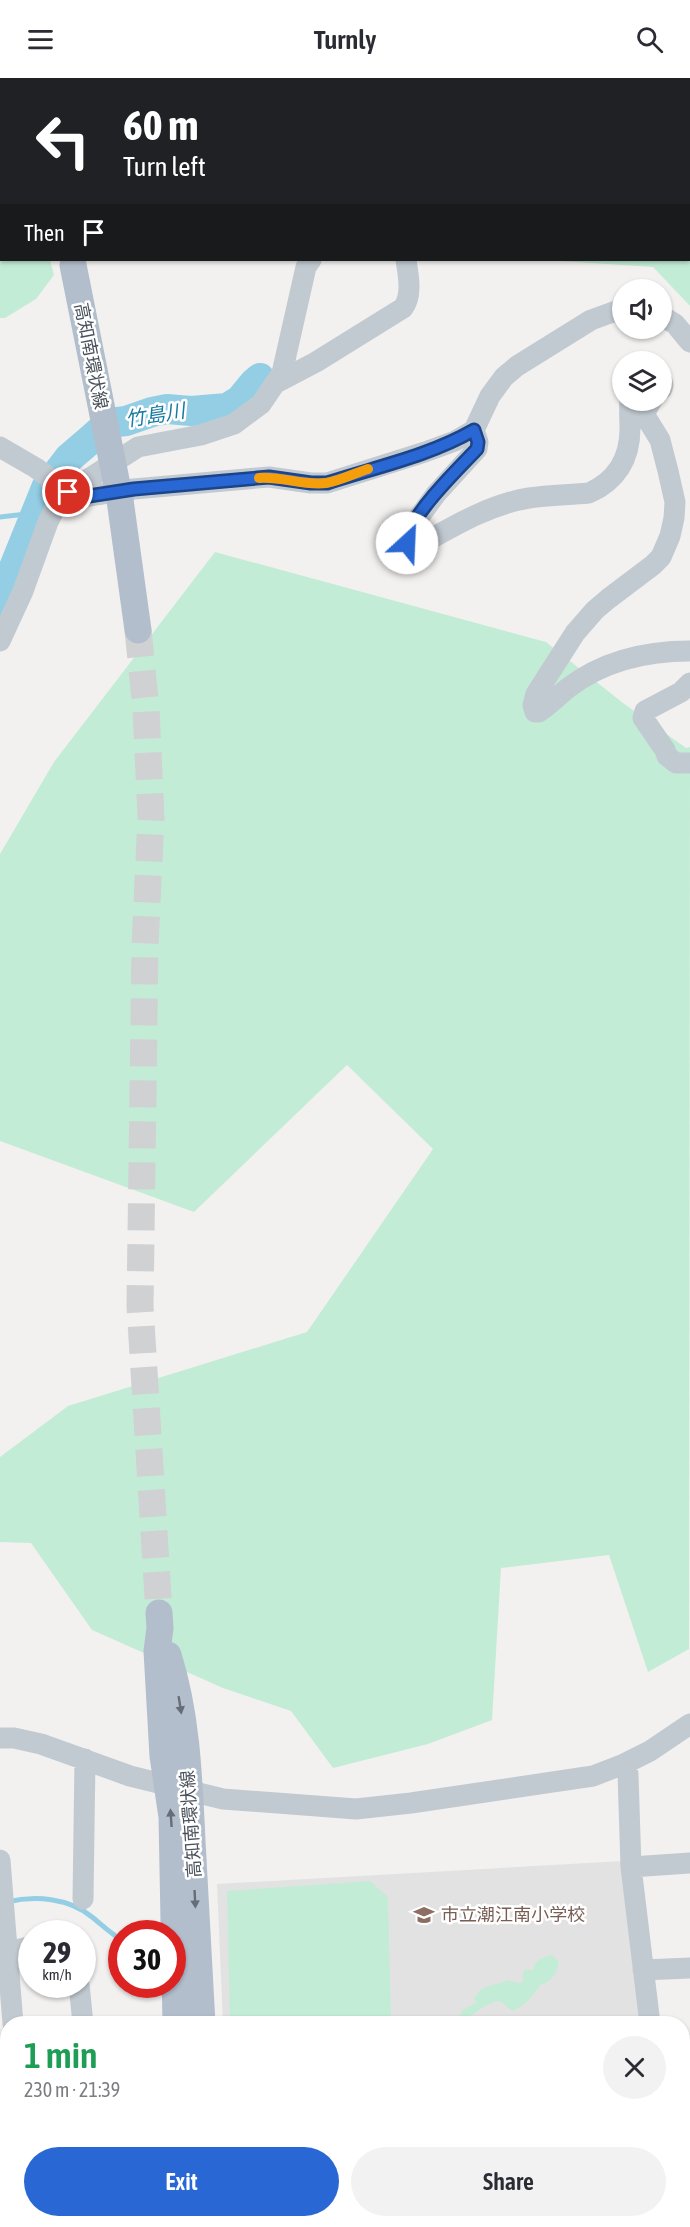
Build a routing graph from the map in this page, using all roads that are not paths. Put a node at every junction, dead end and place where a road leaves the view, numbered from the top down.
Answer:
1 (310, 261) edge
2 (406, 261) edge
3 (72, 262) edge
4 (612, 312) edge
5 (672, 322) edge
6 (690, 342) edge
7 (276, 383) junction
8 (630, 411) edge
9 (645, 411) edge
10 (474, 430) junction
11 (0, 447) edge
12 (56, 483) junction
13 (138, 630) tunnel mouth
14 (0, 641) edge
15 (690, 651) edge
16 (690, 683) edge
17 (690, 763) edge
18 (160, 1621) tunnel mouth
19 (690, 1724) edge
20 (0, 1738) edge
21 (85, 1759) junction
22 (624, 1764) junction
23 (179, 1788) junction
24 (0, 1860) edge
25 (690, 1863) edge
26 (631, 1867) junction
27 (83, 1899) dead end
28 (18, 1950) edge
29 (6, 1953) junction
30 (690, 1968) edge
31 (643, 1970) junction
32 (81, 1998) edge
33 (12, 2016) edge
34 (82, 2016) edge
35 (176, 2016) edge
36 (201, 2016) edge
37 (649, 2016) edge

1 - 7 street
2 - 7 street
3 - 13 main road, 高知南環状線, bridge
4 - 10 street
5 - 6 street
7 - 12 street
8 - 10 street
9 - 15 street
10 - 12 street
11 - 12 street
12 - 14 street
16 - 17 street
18 - 23 main road, 高知南環状線
19 - 22 street
20 - 21 street
21 - 23 street
21 - 27 street
22 - 23 street
22 - 26 street
35 -> 23 main road, 高知南環状線
23 -> 36 main road, 高知南環状線
24 - 29 street
25 - 26 street
26 - 31 street
28 - 29 street
29 - 33 street
30 - 31 street
31 - 37 street
32 - 34 street

